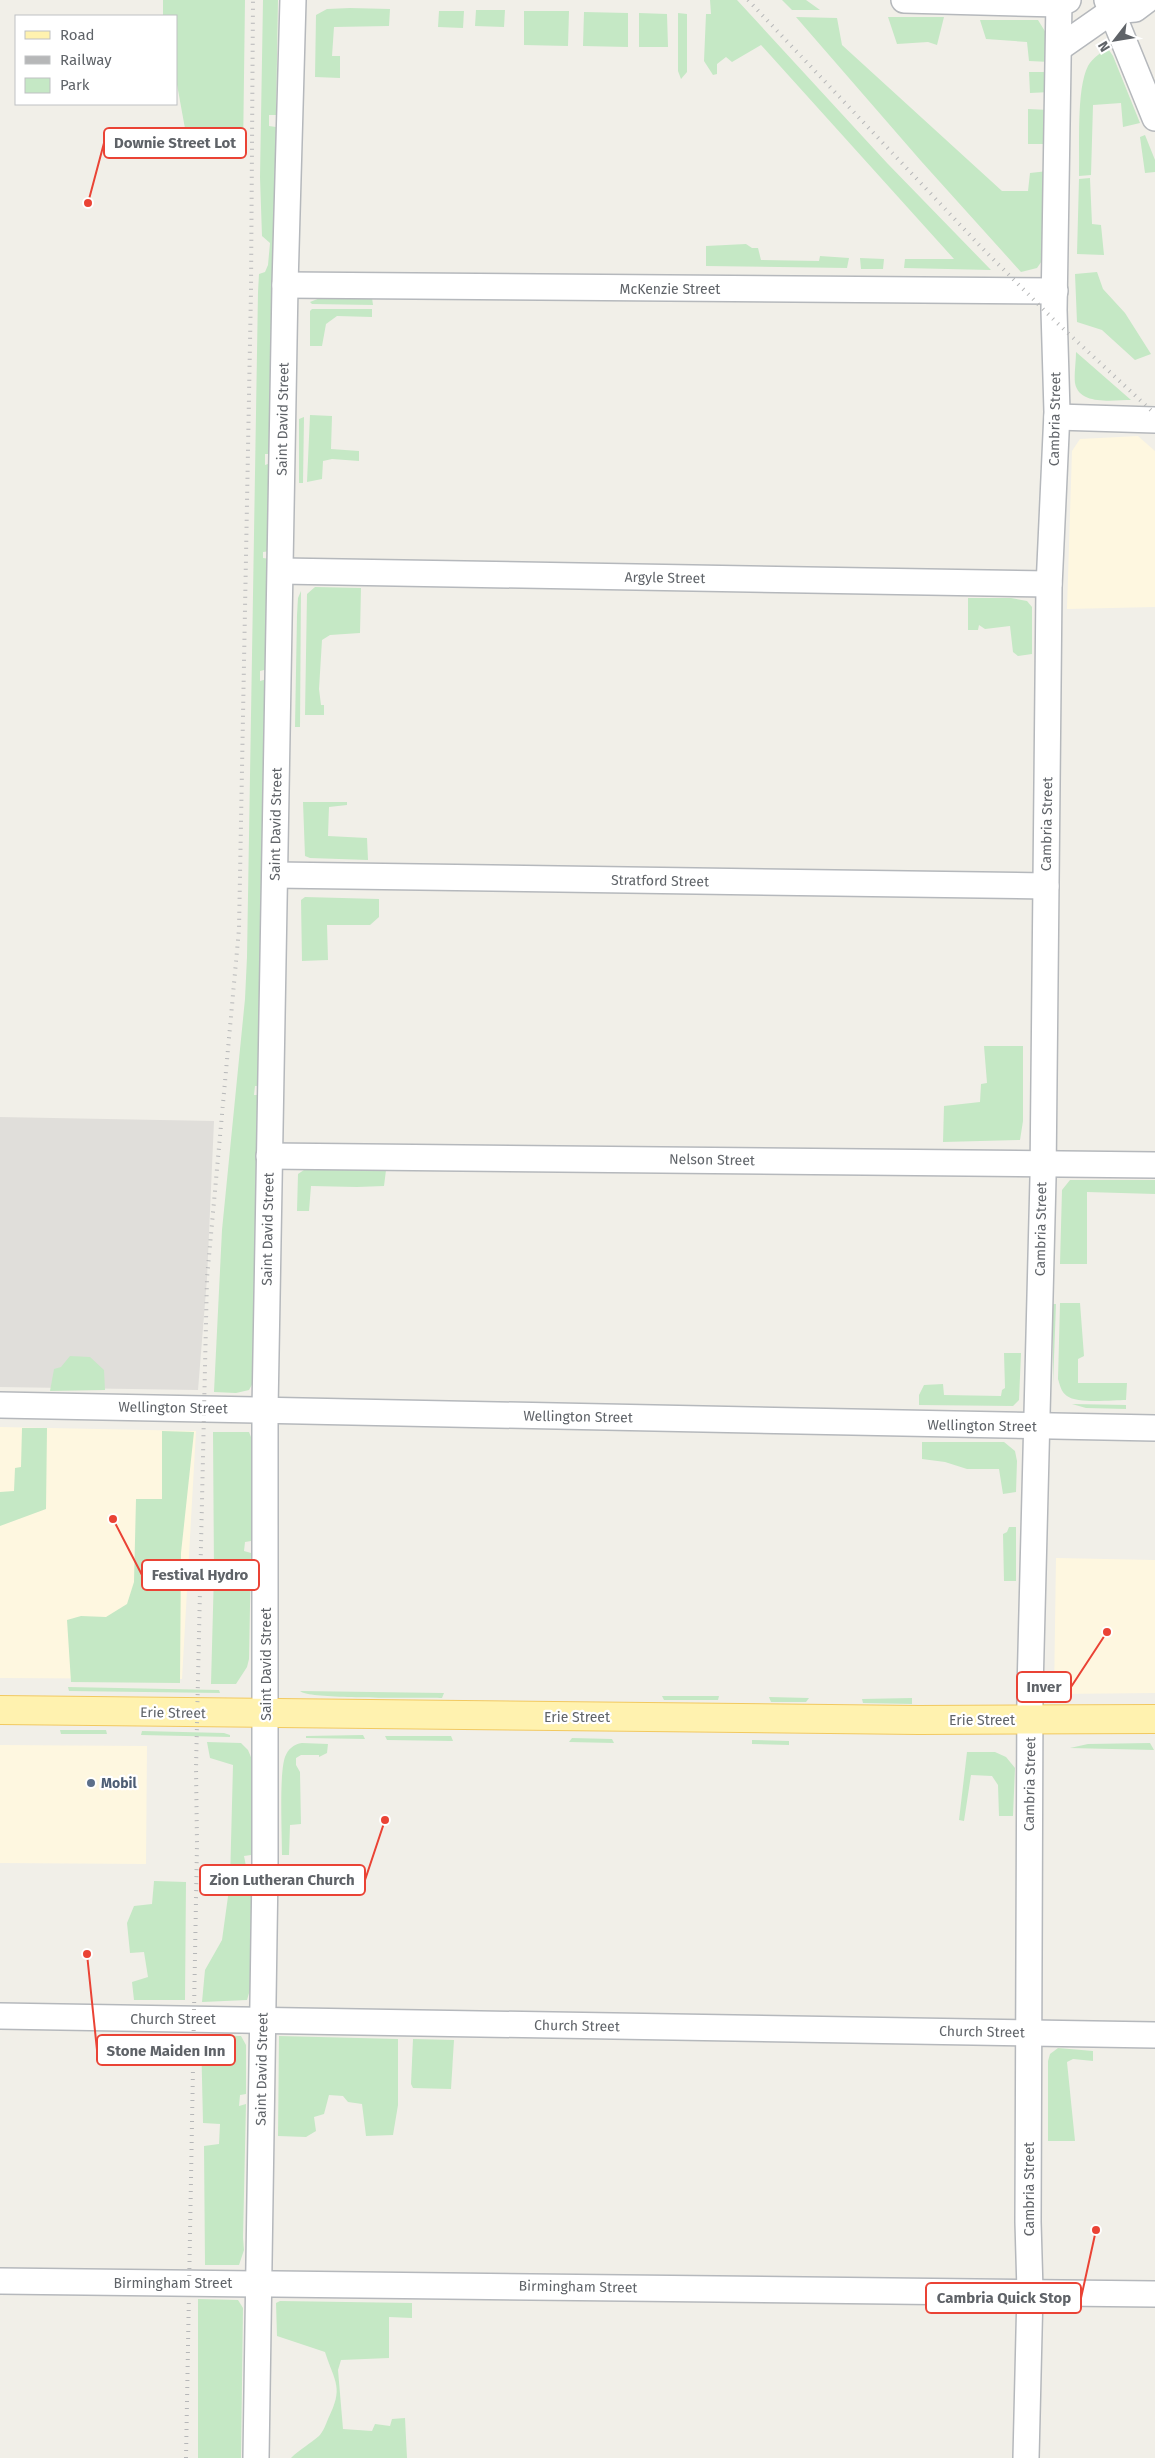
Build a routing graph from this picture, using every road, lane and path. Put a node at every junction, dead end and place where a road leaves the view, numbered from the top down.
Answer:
1 (293, 0) edge
2 (904, 0) edge
3 (1147, 0) edge
4 (1062, 1) edge
5 (1106, 4) edge
6 (1059, 48) junction
7 (1155, 118) edge
8 (285, 286) junction
9 (1055, 292) junction
10 (1057, 418) junction
11 (1155, 420) edge
12 (281, 571) junction
13 (1050, 584) junction
14 (275, 875) junction
15 (1046, 886) junction
16 (269, 1156) junction
17 (1041, 1164) junction
18 (1155, 1165) edge
19 (0, 1405) edge
20 (265, 1410) junction
21 (1038, 1427) junction
22 (1155, 1428) edge
23 (0, 1710) edge
24 (266, 1714) junction
25 (1155, 1719) edge
26 (1031, 1720) junction
27 (0, 2016) edge
28 (263, 2021) junction
29 (1028, 2033) junction
30 (1155, 2035) edge
31 (0, 2280) edge
32 (259, 2284) junction
33 (1030, 2291) junction
34 (1155, 2294) edge
35 (256, 2458) edge
36 (1026, 2458) edge

1 - 8 street, Saint David Street
2 - 4 street
3 - 5 street
4 - 6 street, Cambria Street
5 - 6 street
5 - 7 street
6 - 9 street, Cambria Street
8 - 9 street, McKenzie Street
8 - 12 street, Saint David Street
9 - 10 street, Cambria Street
10 - 11 street
10 - 13 street, Cambria Street
12 - 13 street, Argyle Street
12 - 14 street, Saint David Street
13 - 15 street, Cambria Street
14 - 15 street, Stratford Street
14 - 16 street, Saint David Street
15 - 17 street, Cambria Street
16 - 17 street, Nelson Street
16 - 20 street, Saint David Street
17 - 18 street, Nelson Street
17 - 21 street, Cambria Street
19 - 20 street, Wellington Street
20 - 21 street, Wellington Street
20 - 24 street, Saint David Street
21 - 22 street, Wellington Street
21 - 26 street, Cambria Street
23 - 24 main road, Erie Street
24 - 26 main road, Erie Street
24 - 28 street, Saint David Street
25 - 26 main road, Erie Street
26 - 29 street, Cambria Street
27 - 28 street, Church Street
28 - 29 street, Church Street
28 - 32 street, Saint David Street
29 - 30 street, Church Street
29 - 33 street, Cambria Street
31 - 32 street, Birmingham Street
32 - 33 street, Birmingham Street
32 - 35 street, Saint David Street
33 - 34 street, Birmingham Street
33 - 36 street, Cambria Street

